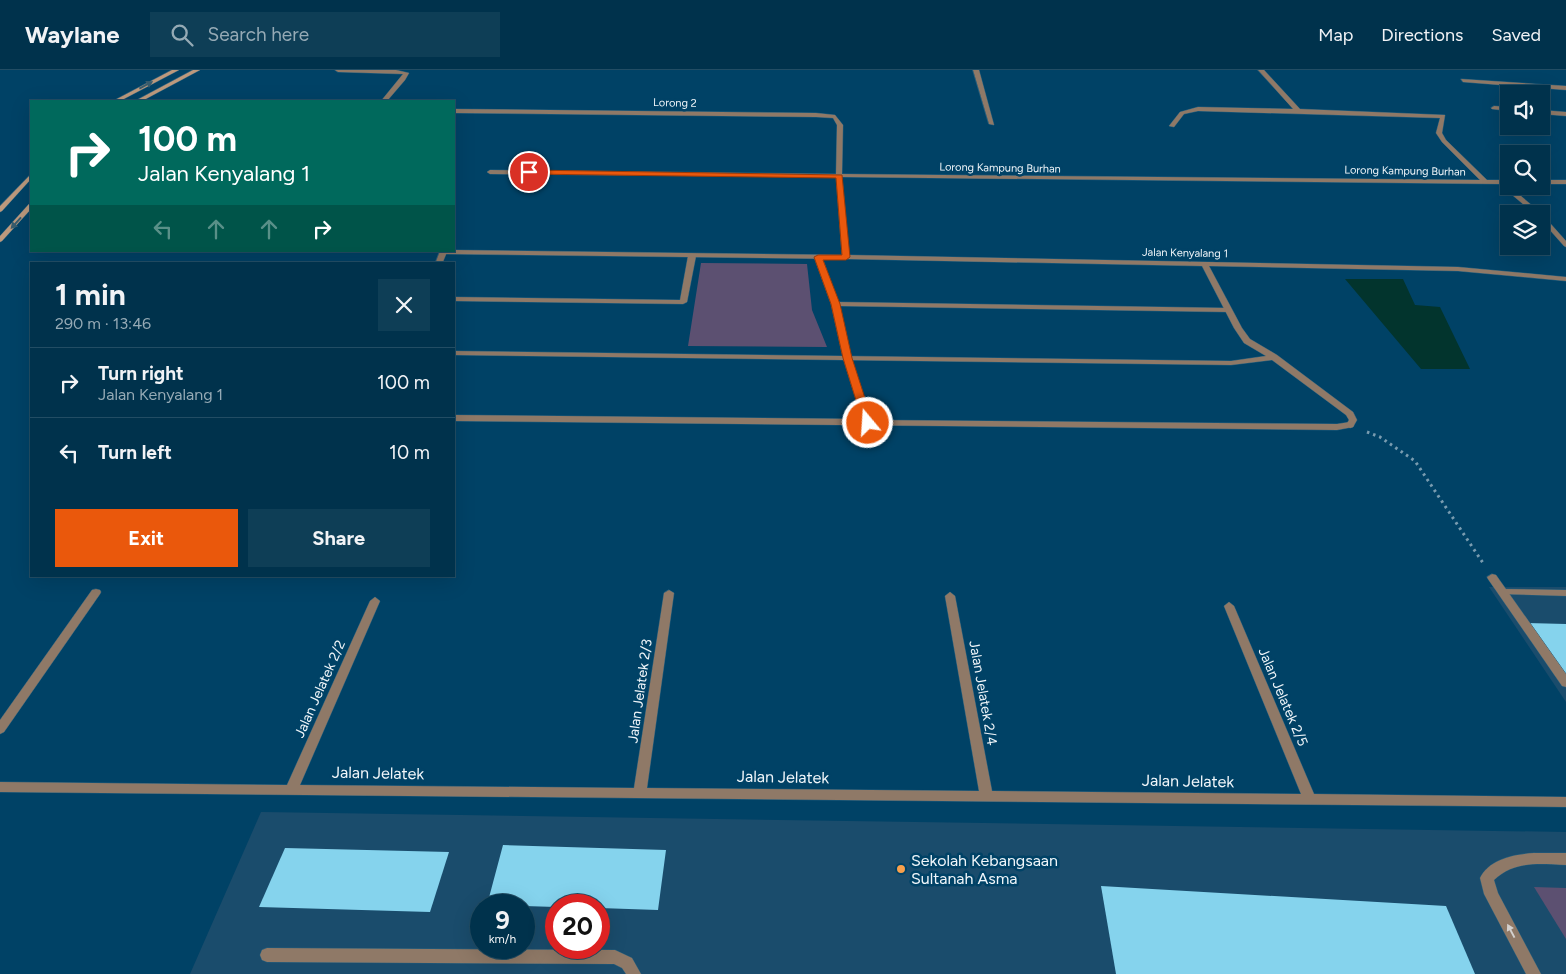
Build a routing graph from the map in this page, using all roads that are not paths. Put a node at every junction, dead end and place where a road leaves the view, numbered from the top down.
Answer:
1 (176, 70) edge
2 (197, 70) edge
3 (338, 70) edge
4 (976, 70) edge
5 (1261, 70) edge
6 (1463, 80) dead end
7 (1566, 88) edge
8 (118, 100) edge
9 (140, 100) edge
10 (385, 100) edge
11 (1494, 108) dead end
12 (1500, 108) edge
13 (455, 111) edge
14 (1298, 111) junction
15 (1550, 113) edge
16 (1566, 114) edge
17 (992, 124) dead end
18 (1172, 126) dead end
19 (490, 172) dead end
20 (839, 176) junction
21 (30, 177) edge
22 (1486, 182) junction
23 (1500, 182) edge
24 (1550, 182) edge
25 (1566, 182) edge
26 (1516, 195) edge
27 (1528, 205) edge
28 (30, 206) edge
29 (0, 210) edge
30 (1550, 227) edge
31 (0, 240) edge
32 (1566, 245) edge
33 (443, 252) edge
34 (692, 256) junction
35 (818, 257) junction
36 (846, 257) junction
37 (1205, 264) junction
38 (1566, 279) edge
39 (455, 299) edge
40 (835, 304) junction
41 (1228, 310) junction
42 (455, 353) edge
43 (1274, 357) junction
44 (847, 358) junction
45 (455, 418) edge
46 (868, 423) junction
47 (1492, 577) road end
48 (96, 592) dead end
49 (1503, 592) junction
50 (1566, 593) edge
51 (669, 594) dead end
52 (950, 596) dead end
53 (375, 601) dead end
54 (1229, 606) dead end
55 (1566, 682) edge
56 (0, 729) edge
57 (0, 786) edge
58 (292, 789) junction
59 (640, 793) junction
60 (986, 796) junction
61 (1310, 800) junction
62 (1566, 802) edge
63 (1566, 859) edge
64 (267, 955) dead end
65 (634, 974) edge
66 (1534, 974) edge

8 -> 1 main road
2 - 9 main road
3 - 10 street
4 - 17 street
5 - 14 street
6 - 7 street
11 - 12 street
13 - 20 street, Lorong 2
14 - 18 street
14 - 22 street
15 - 16 street
19 - 20 street, Lorong Kampung Burhan
20 - 22 street, Lorong Kampung Burhan
20 - 36 street
21 - 29 main road
22 - 23 street, Lorong Kampung Burhan
24 - 25 street
26 - 27 street
28 -> 31 main road
30 - 32 street
33 - 34 street, Jalan Kenyalang 1
34 - 35 street, Jalan Kenyalang 1
34 - 39 street
35 - 36 street, Jalan Kenyalang 1
35 - 40 street
36 - 37 street, Jalan Kenyalang 1
37 - 38 street, Jalan Kenyalang 1
37 - 41 street
40 - 41 street
40 - 44 street
41 - 43 street
42 - 44 street
43 - 44 street
43 - 46 street
44 - 46 street
45 - 46 street
47 - 49 street
48 - 56 street
49 - 50 street
49 - 55 street
51 - 59 street, Jalan Jelatek 2/3
52 - 60 street, Jalan Jelatek 2/4
53 - 58 street, Jalan Jelatek 2/2
54 - 61 street, Jalan Jelatek 2/5
57 - 58 street, Jalan Jelatek
58 - 59 street, Jalan Jelatek
59 - 60 street, Jalan Jelatek
60 - 61 street, Jalan Jelatek
61 - 62 street, Jalan Jelatek
66 -> 63 street
64 - 65 street

